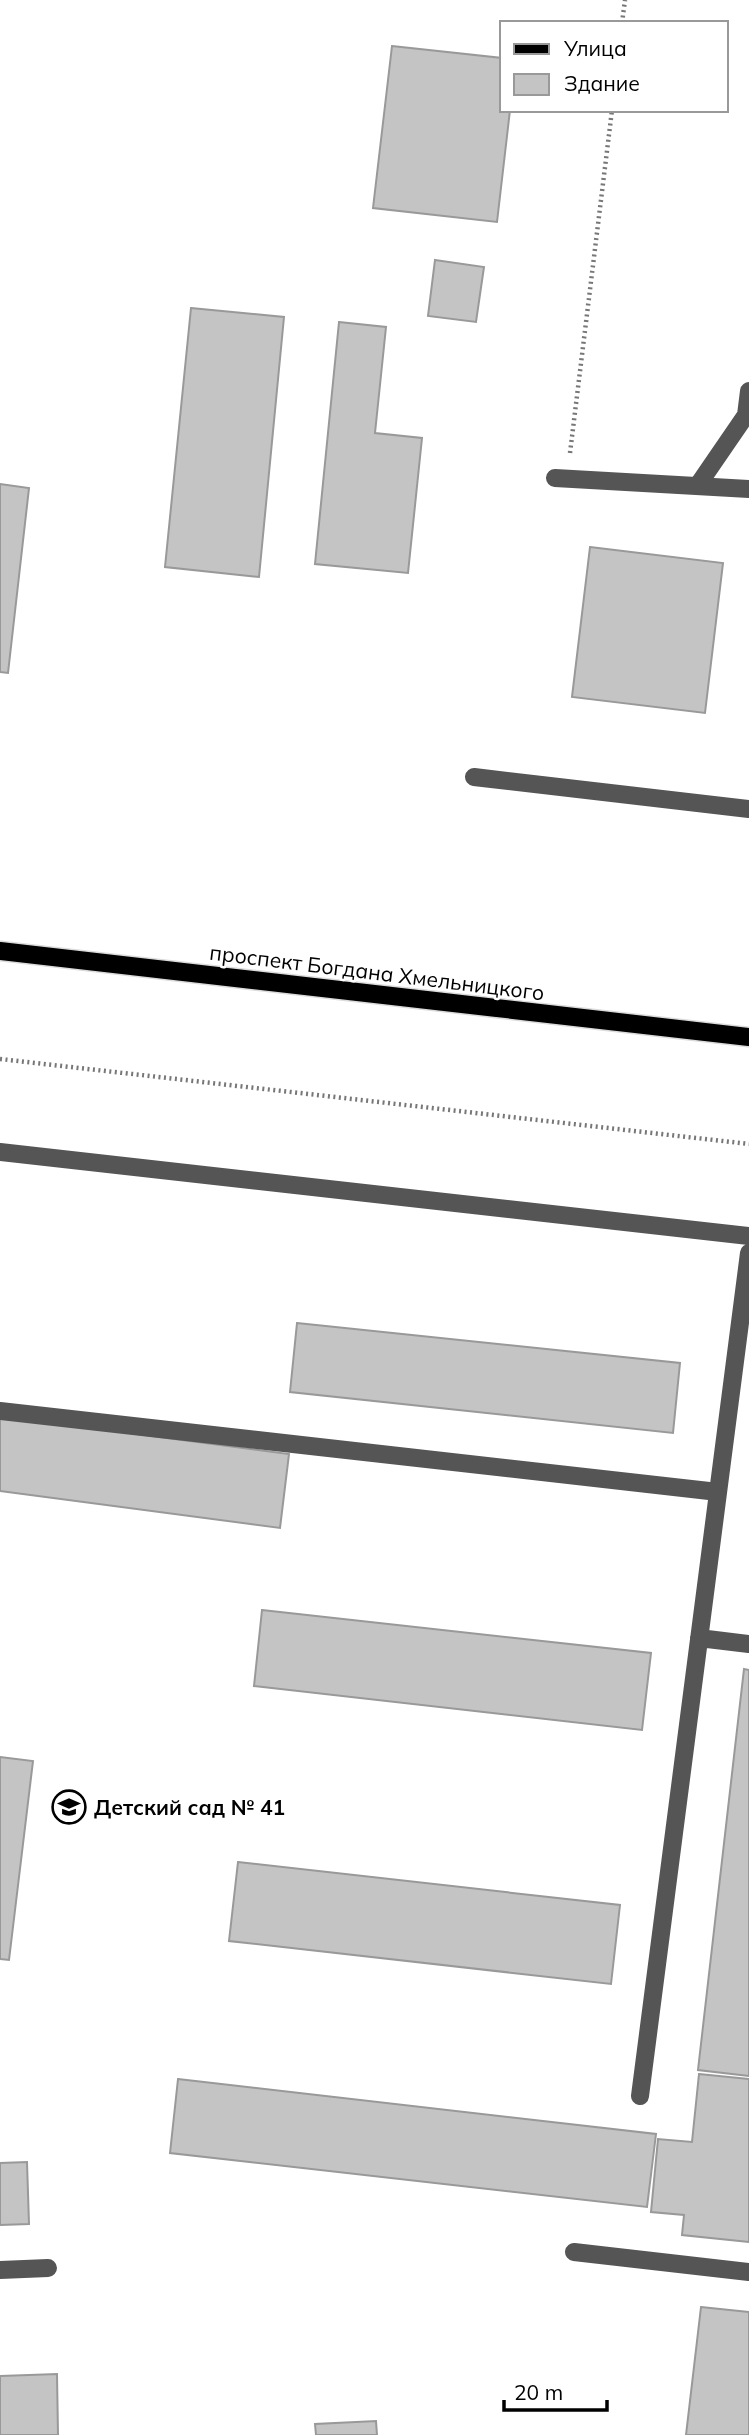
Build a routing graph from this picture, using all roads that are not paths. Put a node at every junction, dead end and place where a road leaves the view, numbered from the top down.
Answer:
1 (749, 391) edge
2 (561, 478) road end
3 (698, 485) junction
4 (749, 489) edge
5 (474, 777) dead end
6 (749, 809) edge
7 (0, 951) edge
8 (749, 1037) edge
9 (0, 1152) edge
10 (749, 1236) edge
11 (749, 1253) edge
12 (0, 1411) edge
13 (718, 1492) junction
14 (699, 1638) junction
15 (749, 1644) edge
16 (640, 2096) dead end
17 (574, 2252) dead end
18 (48, 2268) dead end
19 (0, 2270) edge
20 (749, 2272) edge

1 - 3 street
2 - 3 street
3 - 4 street
5 - 6 street
7 - 8 main road, проспект Богдана Хмельницкого
9 - 10 street
11 - 13 street
12 - 13 street
13 - 14 street
14 - 15 street
14 - 16 street
17 - 20 street
18 - 19 street

